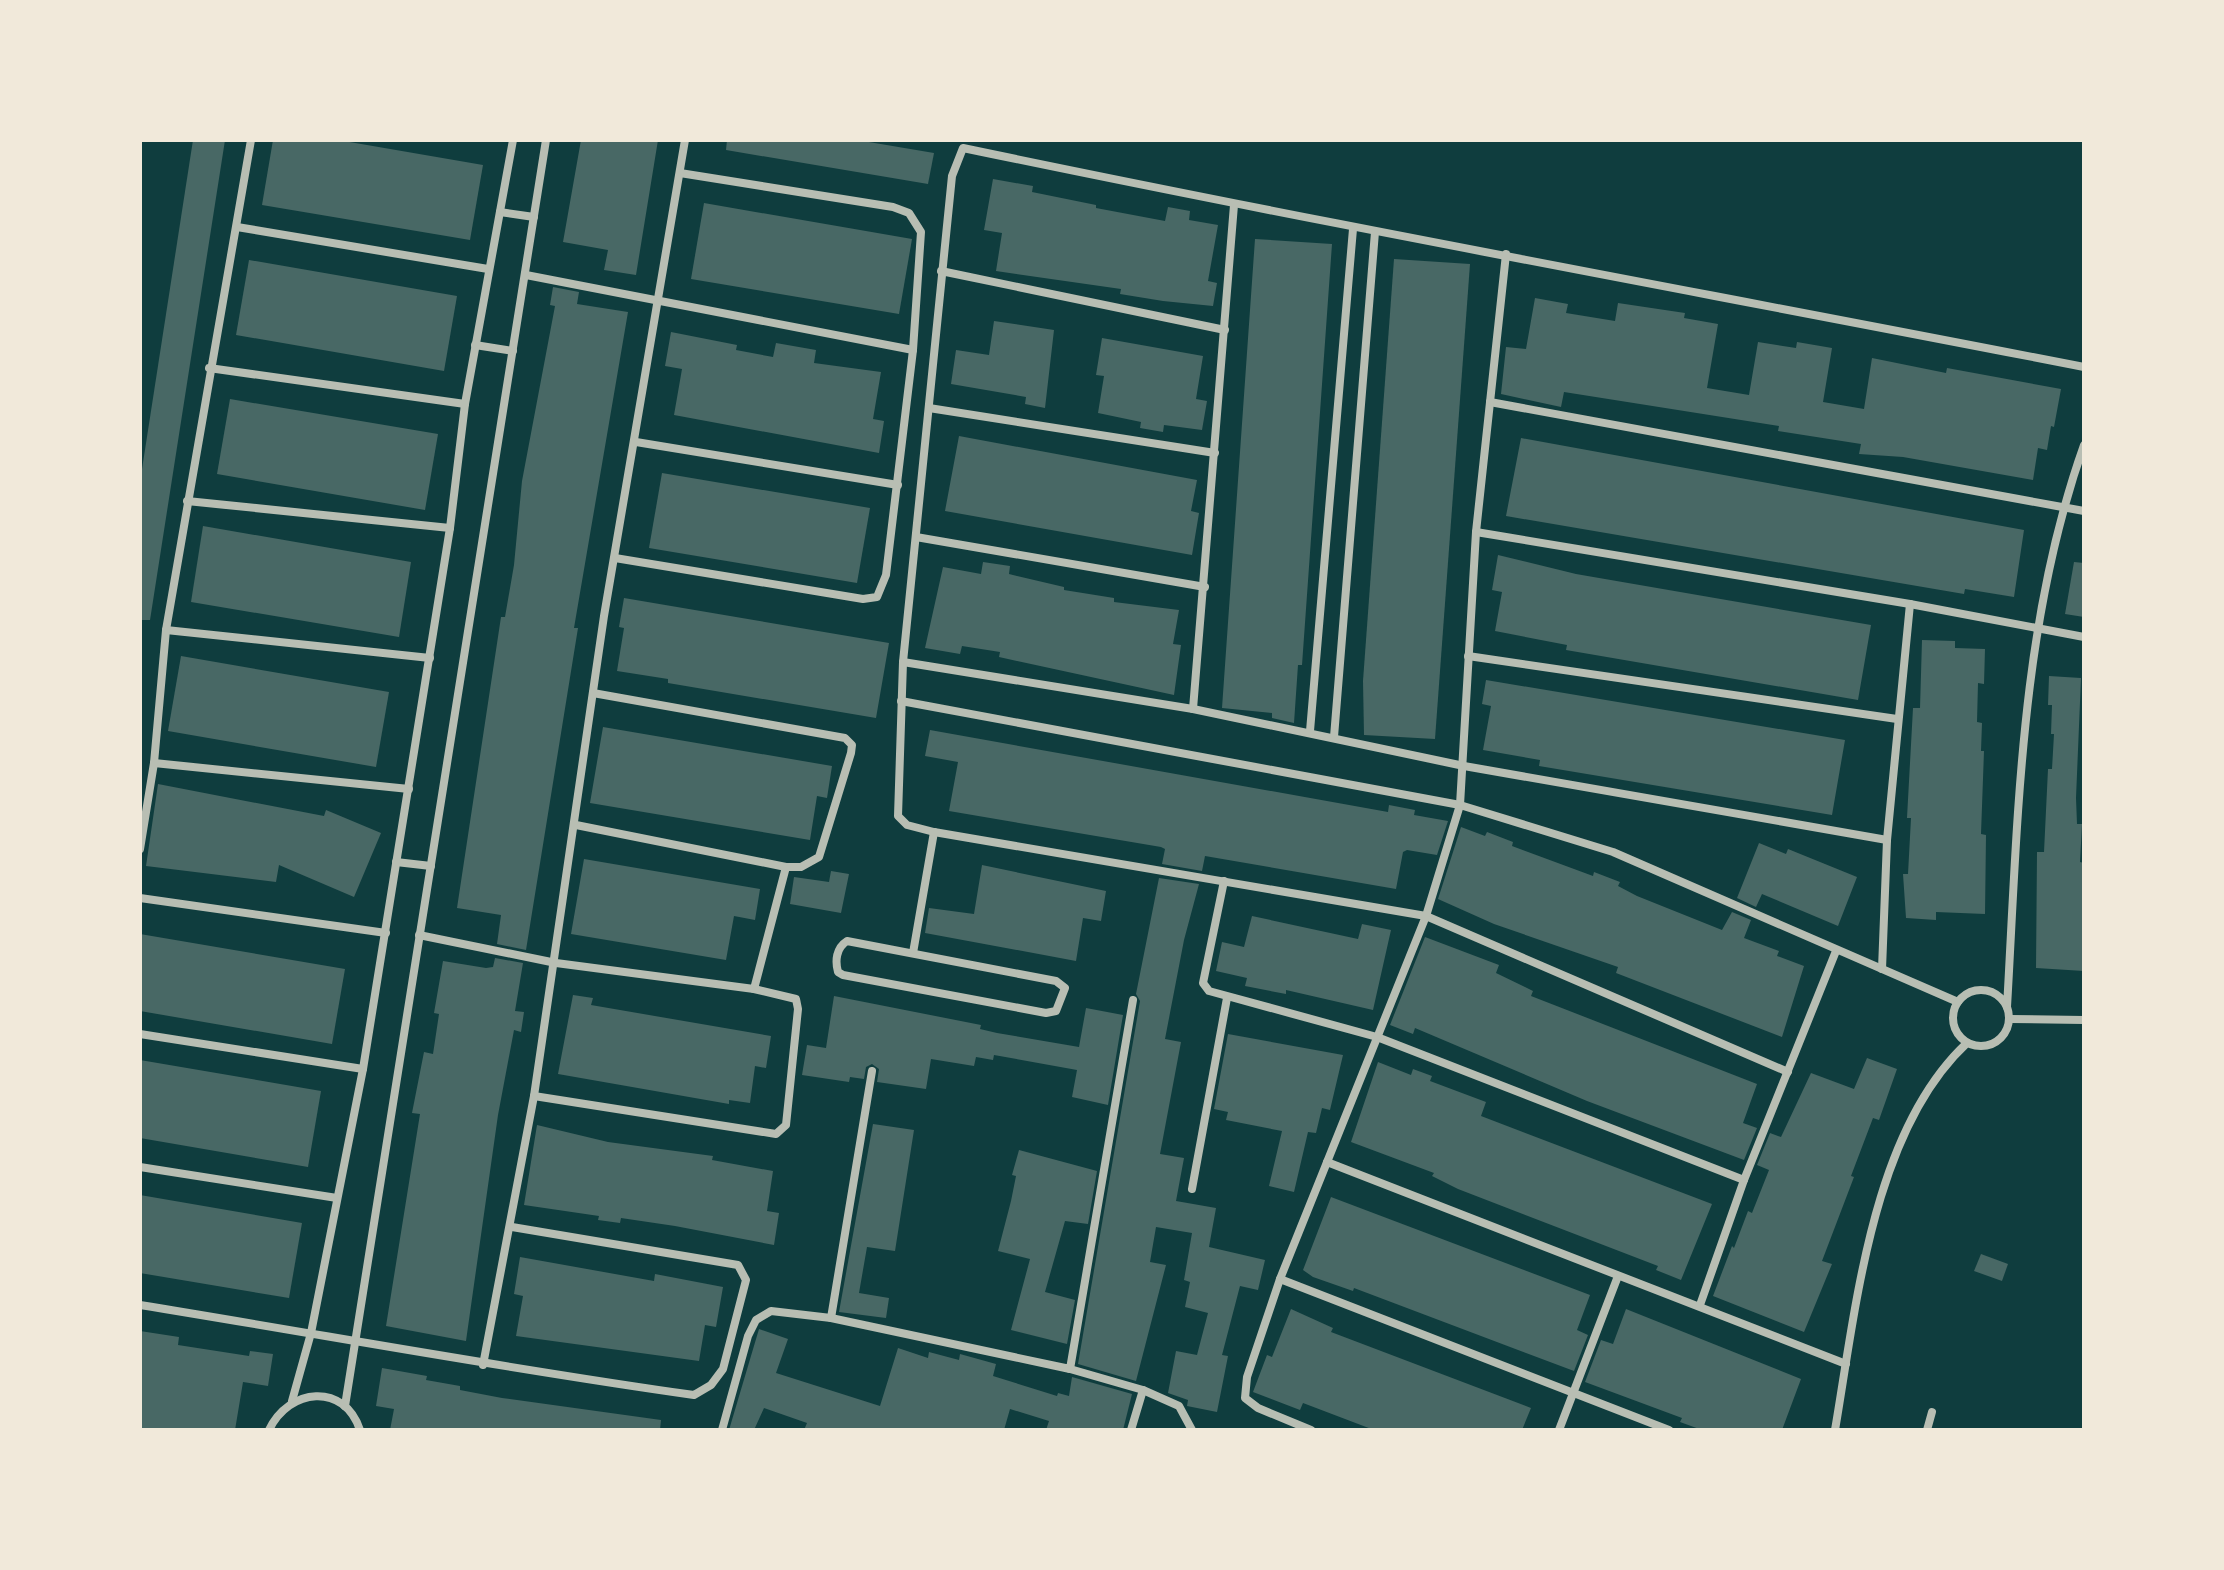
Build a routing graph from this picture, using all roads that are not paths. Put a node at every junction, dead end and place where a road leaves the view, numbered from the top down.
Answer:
1 (251, 140) edge
2 (513, 140) edge
3 (546, 140) edge
4 (685, 140) edge
5 (680, 173) junction
6 (1234, 205) junction
7 (500, 212) junction
8 (534, 217) junction
9 (237, 227) junction
10 (1353, 229) junction
11 (1375, 232) junction
12 (1506, 254) junction
13 (488, 269) junction
14 (941, 271) junction
15 (526, 275) junction
16 (658, 300) junction
17 (1225, 330) junction
18 (475, 345) junction
19 (913, 350) junction
20 (513, 351) junction
21 (2084, 367) edge
22 (209, 368) junction
23 (1490, 402) junction
24 (465, 404) junction
25 (929, 408) junction
26 (636, 442) junction
27 (2084, 445) edge
28 (1215, 453) junction
29 (898, 485) junction
30 (1333, 485) junction
31 (1354, 488) junction
32 (187, 501) junction
33 (2062, 506) junction
34 (2084, 511) edge
35 (450, 528) junction
36 (1476, 532) junction
37 (916, 537) junction
38 (615, 558) junction
39 (1205, 587) junction
40 (1910, 604) junction
41 (2036, 629) junction
42 (166, 630) junction
43 (2084, 637) edge
44 (1468, 656) junction
45 (430, 658) junction
46 (903, 662) junction
47 (593, 693) junction
48 (901, 701) junction
49 (1193, 709) junction
50 (1897, 719) junction
51 (1310, 731) junction
52 (1334, 737) junction
53 (154, 763) junction
54 (1464, 766) junction
55 (409, 789) junction
56 (1460, 805) junction
57 (576, 825) junction
58 (934, 832) junction
59 (1887, 840) junction
60 (140, 849) edge
61 (396, 862) junction
62 (431, 866) junction
63 (786, 867) junction
64 (1224, 881) junction
65 (140, 898) edge
66 (1426, 916) junction
67 (386, 933) junction
68 (419, 935) junction
69 (1836, 951) junction
70 (913, 953) junction
71 (556, 963) junction
72 (1882, 969) junction
73 (754, 989) junction
74 (1227, 998) junction
75 (1133, 1000) dead end
76 (1958, 1002) junction
77 (2007, 1007) junction
78 (2010, 1019) junction
79 (2084, 1020) edge
80 (140, 1034) edge
81 (1377, 1037) junction
82 (1967, 1043) junction
83 (363, 1069) junction
84 (872, 1071) dead end
85 (1788, 1072) junction
86 (534, 1096) junction
87 (1327, 1162) junction
88 (140, 1167) edge
89 (1744, 1180) junction
90 (1192, 1189) dead end
91 (337, 1198) junction
92 (512, 1227) junction
93 (1618, 1276) junction
94 (1280, 1279) junction
95 (140, 1305) edge
96 (1700, 1305) junction
97 (831, 1318) junction
98 (311, 1333) junction
99 (354, 1339) junction
100 (1846, 1364) junction
101 (483, 1365) junction
102 (1070, 1369) junction
103 (1143, 1390) junction
104 (1574, 1391) junction
105 (292, 1401) junction
106 (345, 1406) junction
107 (1932, 1412) dead end
108 (269, 1430) edge
109 (360, 1430) edge
110 (722, 1430) edge
111 (1131, 1430) edge
112 (1192, 1430) edge
113 (1311, 1430) edge
114 (1559, 1430) edge
115 (1669, 1430) edge
116 (1835, 1430) edge
117 (1927, 1430) edge

1 - 9 street
2 - 7 street
3 - 8 street
4 - 5 street
5 - 16 street
5 - 19 street
6 - 10 street
6 - 14 street
6 - 17 street
7 - 8 street
7 - 13 street
8 - 15 street
9 - 13 street
9 - 22 street
10 - 11 street
10 - 30 street
11 - 12 street
11 - 31 street
12 - 21 street
12 - 23 street
13 - 18 street
14 - 17 street
14 - 25 street
15 - 16 street
15 - 20 street
16 - 19 street
16 - 26 street
17 - 28 street
18 - 20 street
18 - 24 street
19 - 29 street
20 - 62 street
22 - 24 street
22 - 32 street
23 - 33 street
23 - 36 street
24 - 35 street
25 - 28 street
25 - 37 street
26 - 29 street
26 - 38 street
27 - 33 street
28 - 39 street
29 - 38 street
30 - 31 street
30 - 51 street
31 - 52 street
32 - 35 street
32 - 42 street
33 - 34 street
33 - 41 street
35 - 45 street
36 - 40 street
36 - 44 street
37 - 39 street
37 - 46 street
38 - 47 street
39 - 49 street
40 - 41 street
40 - 50 street
41 - 43 street
41 - 77 street
42 - 45 street
42 - 53 street
44 - 50 street
44 - 54 street
45 - 55 street
46 - 48 street
46 - 49 street
47 - 57 street
47 - 63 street
48 - 56 street
48 - 58 street
49 - 51 street
50 - 59 street
51 - 52 street
52 - 54 street
53 - 55 street
53 - 60 street
54 - 56 street
54 - 59 street
55 - 61 street
56 - 66 street
56 - 69 street
57 - 63 street
57 - 71 street
58 - 64 street
58 - 70 street
59 - 72 street
61 - 62 street
61 - 67 street
62 - 68 street
63 - 73 street
64 - 66 street
64 - 74 street
65 - 67 street
66 - 81 street
66 - 85 street
67 - 83 street
68 - 71 street
68 - 99 street
69 - 72 street
69 - 85 street
70 - 70 street
71 - 73 street
71 - 86 street
72 - 76 street
73 - 86 street
74 - 81 street
74 - 90 street
75 - 102 street
76 - 77 street
76 - 82 street
77 - 78 street
78 - 79 street
78 - 82 street
80 - 83 street
81 - 87 street
81 - 89 street
82 - 100 street
83 - 91 street
84 - 97 street
85 - 89 street
86 - 92 street
87 - 93 street
87 - 94 street
88 - 91 street
89 - 96 street
91 - 98 street
92 - 101 street
92 - 101 street
93 - 96 street
93 - 104 street
94 - 104 street
94 - 113 street
95 - 98 street
96 - 100 street
97 - 102 street
97 - 110 street
98 - 99 street
98 - 105 street
99 - 101 street
99 - 106 street
100 - 116 street
102 - 103 street
103 - 111 street
103 - 112 street
104 - 114 street
104 - 115 street
105 - 106 street
105 - 108 street
106 - 109 street
107 - 117 street

